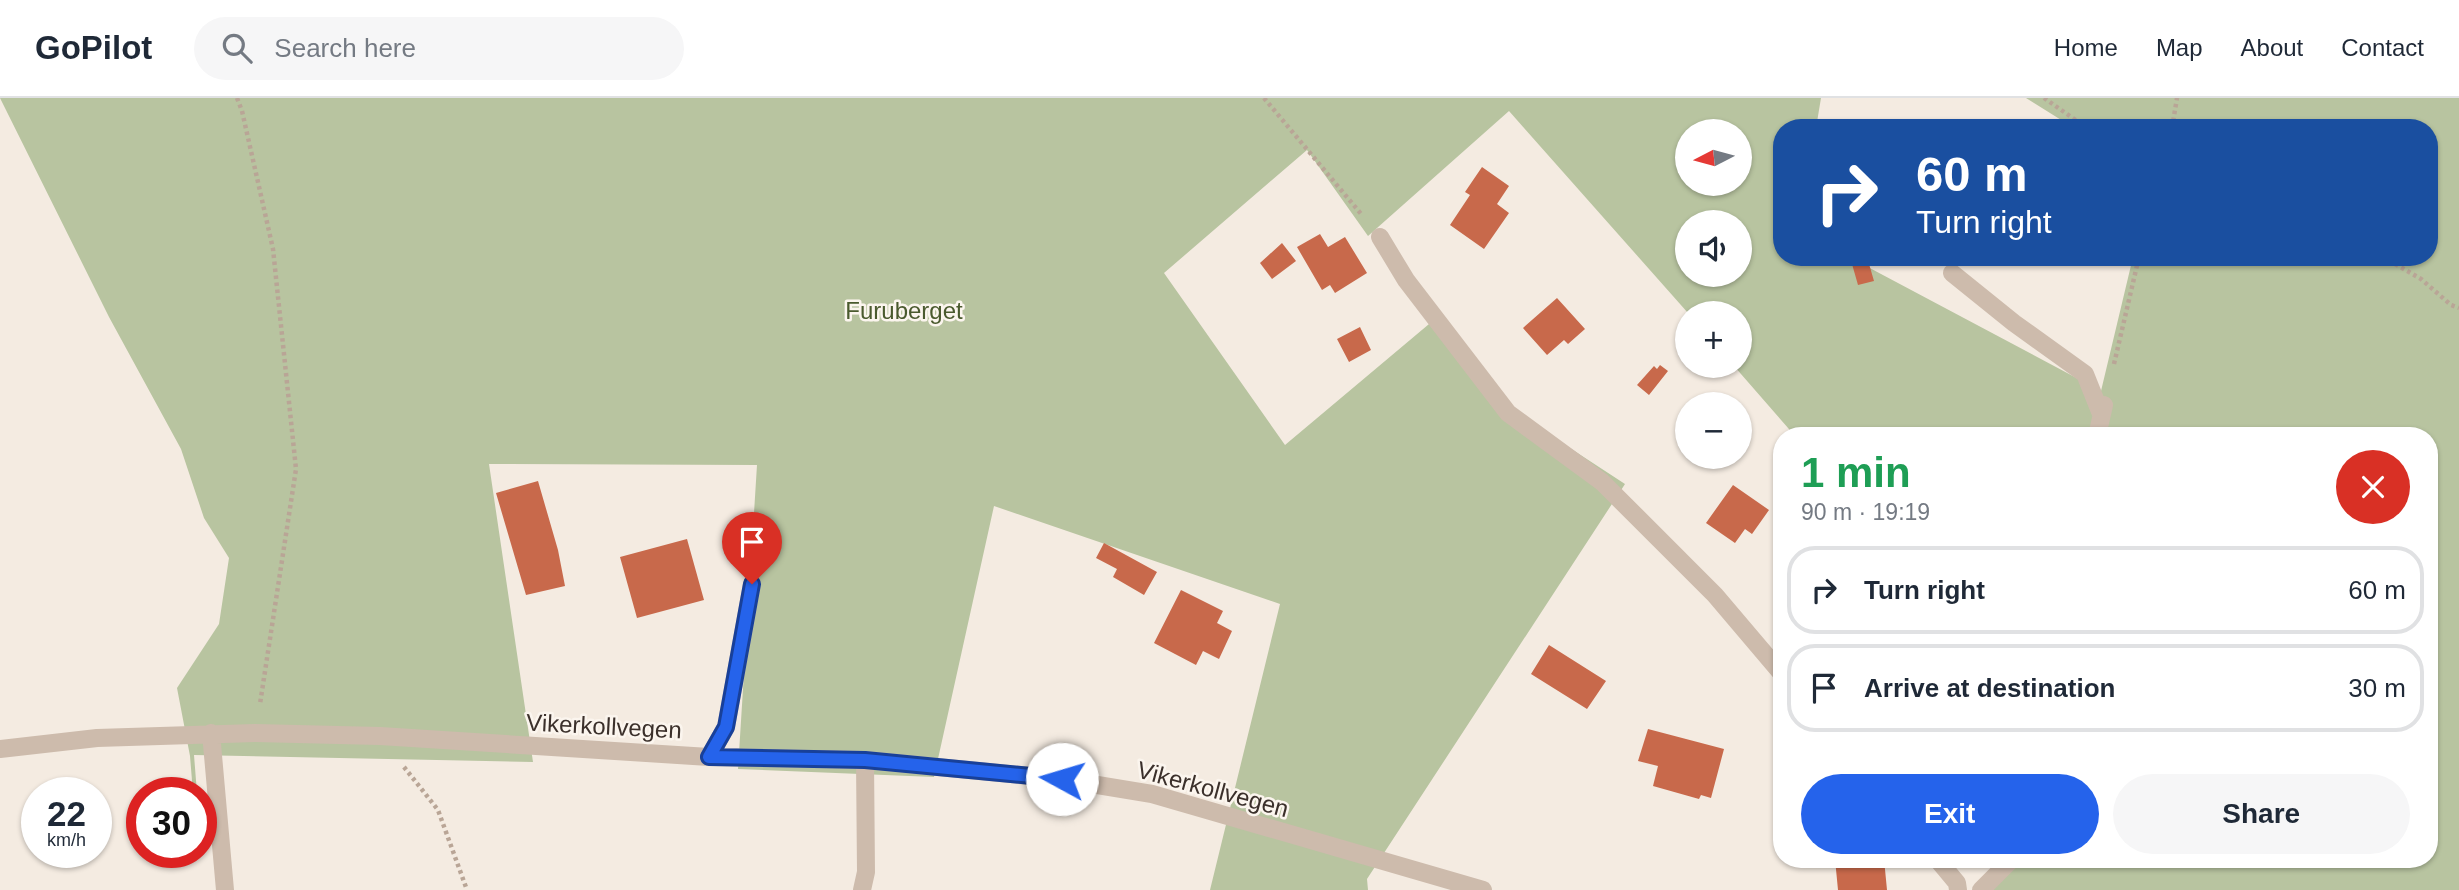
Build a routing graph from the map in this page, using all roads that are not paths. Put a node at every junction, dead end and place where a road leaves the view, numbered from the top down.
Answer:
1 (1380, 237) road end
2 (1952, 273) dead end
3 (2099, 427) edge
4 (752, 584) dead end
5 (1773, 663) edge
6 (211, 733) junction
7 (0, 748) edge
8 (709, 757) junction
9 (865, 760) junction
10 (1944, 868) edge
11 (2003, 868) edge
12 (225, 890) edge
13 (862, 890) edge
14 (1483, 890) edge
15 (1958, 890) edge
16 (1981, 890) edge

1 - 5 street
2 - 3 street
4 - 8 street
6 - 7 street, Vikerkollvegen
6 - 8 street, Vikerkollvegen
6 - 12 street
8 - 9 street, Vikerkollvegen
9 - 13 street
9 - 14 street, Vikerkollvegen
10 - 15 street
11 - 16 street

